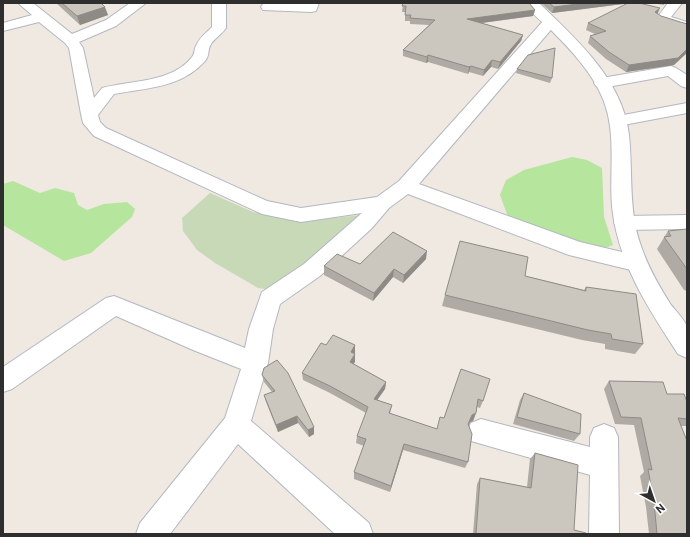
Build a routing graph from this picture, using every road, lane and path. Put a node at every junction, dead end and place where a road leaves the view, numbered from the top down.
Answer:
1 (25, 3) edge
2 (139, 3) edge
3 (219, 3) edge
4 (312, 3) edge
5 (531, 3) edge
6 (268, 7) dead end
7 (671, 7) edge
8 (653, 8) edge
9 (41, 17) junction
10 (550, 22) junction
11 (3, 27) edge
12 (687, 27) edge
13 (70, 40) junction
14 (602, 83) junction
15 (687, 83) edge
16 (687, 108) edge
17 (89, 114) junction
18 (618, 121) junction
19 (406, 186) junction
20 (382, 203) junction
21 (687, 222) edge
22 (624, 223) junction
23 (635, 263) junction
24 (687, 347) edge
25 (255, 363) junction
26 (3, 381) edge
27 (236, 425) junction
28 (481, 432) dead end
29 (604, 437) dead end
30 (604, 465) junction
31 (151, 534) edge
32 (358, 534) edge
33 (604, 534) edge

1 - 9 street
2 - 13 street
3 - 17 street
4 - 6 street
5 - 10 street
7 - 8 street
7 - 12 street
9 - 11 street
9 - 13 street
10 - 14 street
10 - 19 street
13 - 17 street
14 - 15 street
14 - 18 street
16 - 18 street
17 - 20 street
18 - 22 street
19 - 20 street
19 - 23 street
20 - 25 street
21 - 22 street
22 - 23 street
23 - 24 street
25 - 26 street
25 - 27 street
27 - 31 street
27 - 32 street
28 - 30 street
29 - 30 street
30 - 33 street

